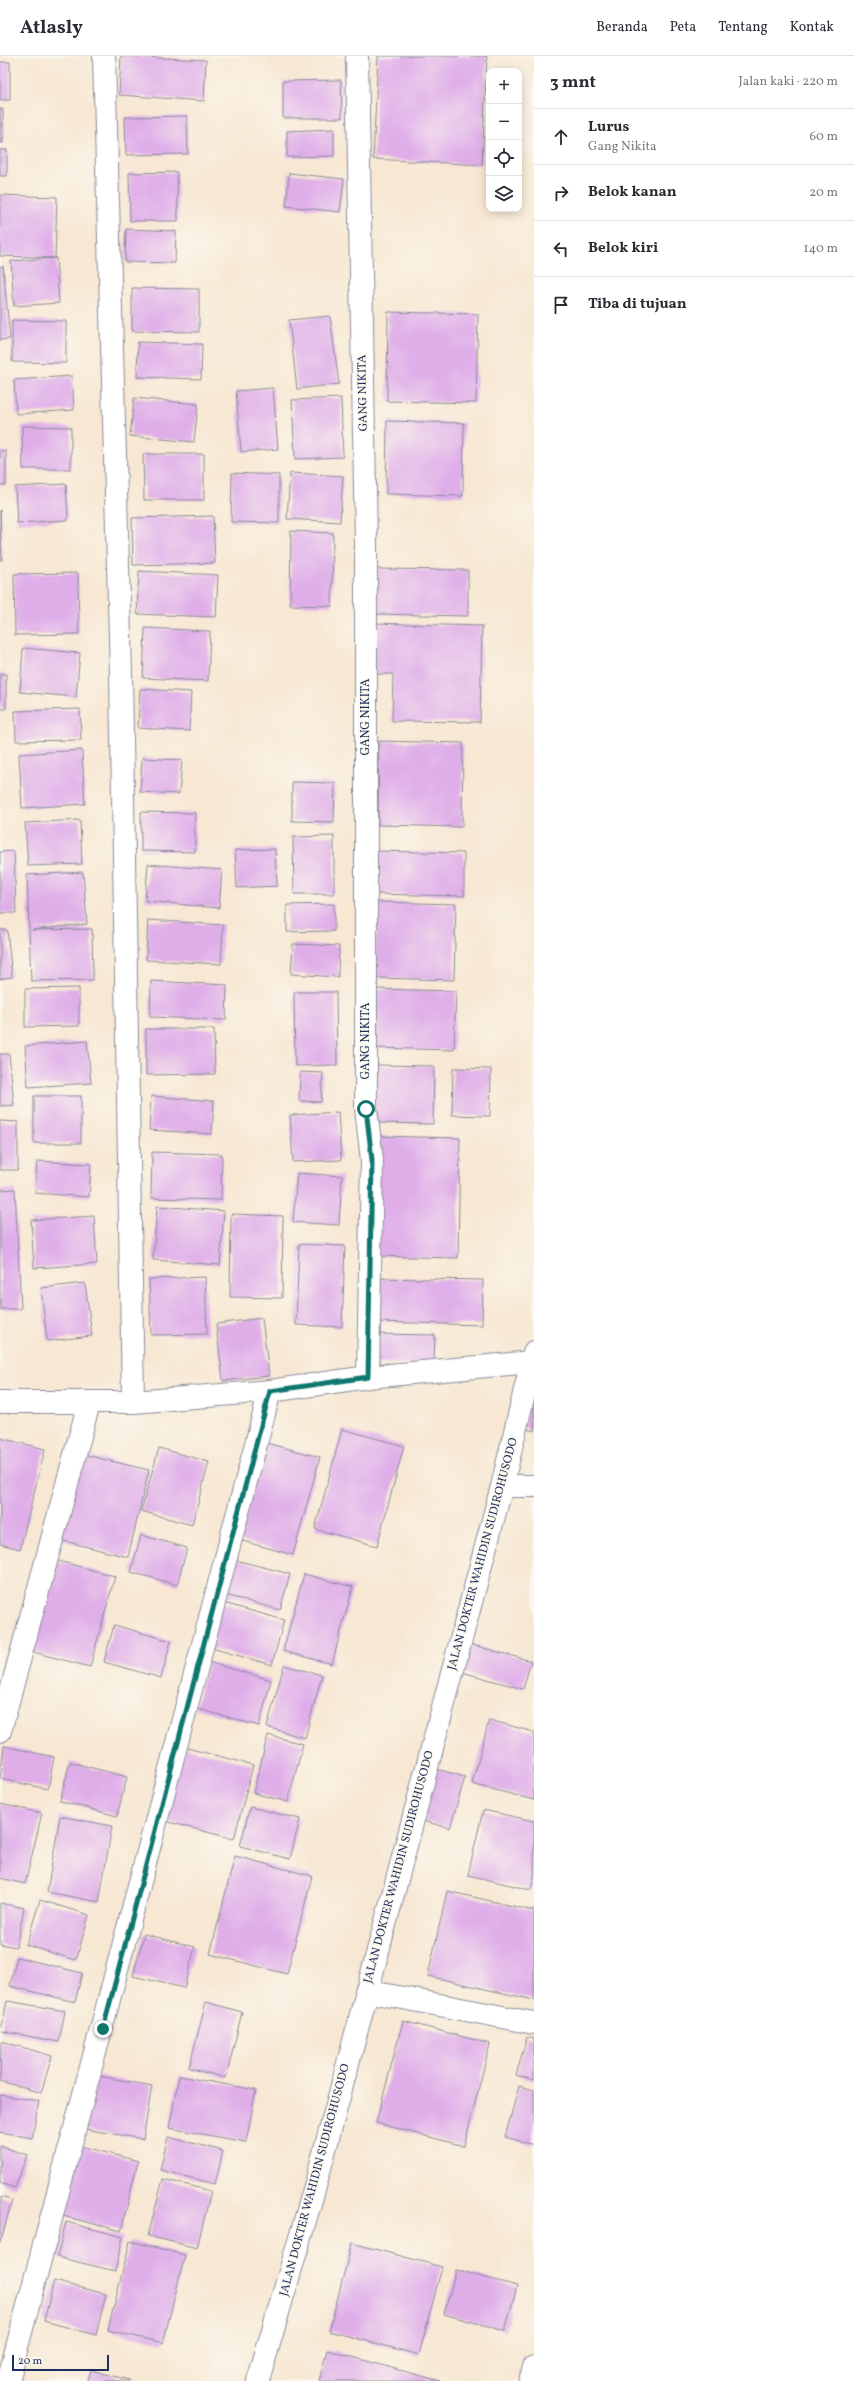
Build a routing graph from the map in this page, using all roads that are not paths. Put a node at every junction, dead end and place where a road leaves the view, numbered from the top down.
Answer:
1 (104, 56) edge
2 (357, 56) edge
3 (533, 1357) edge
4 (368, 1377) junction
5 (270, 1391) junction
6 (0, 1402) edge
7 (133, 1402) junction
8 (89, 1403) junction
9 (502, 1486) junction
10 (534, 1486) edge
11 (0, 1731) edge
12 (366, 1991) junction
13 (534, 2023) edge
14 (534, 2367) edge
15 (8, 2381) edge
16 (258, 2381) edge
17 (530, 2381) edge

1 - 7 street
2 - 4 street, GANG NIKITA
3 - 4 street
3 - 9 street, JALAN DOKTER WAHIDIN SUDIROHUSODO
4 - 5 street
5 - 7 street
5 - 15 street
6 - 8 street
7 - 8 street
8 - 11 street
9 - 10 street
9 - 12 street, JALAN DOKTER WAHIDIN SUDIROHUSODO
12 - 13 street
12 - 16 street, JALAN DOKTER WAHIDIN SUDIROHUSODO
14 - 17 street

